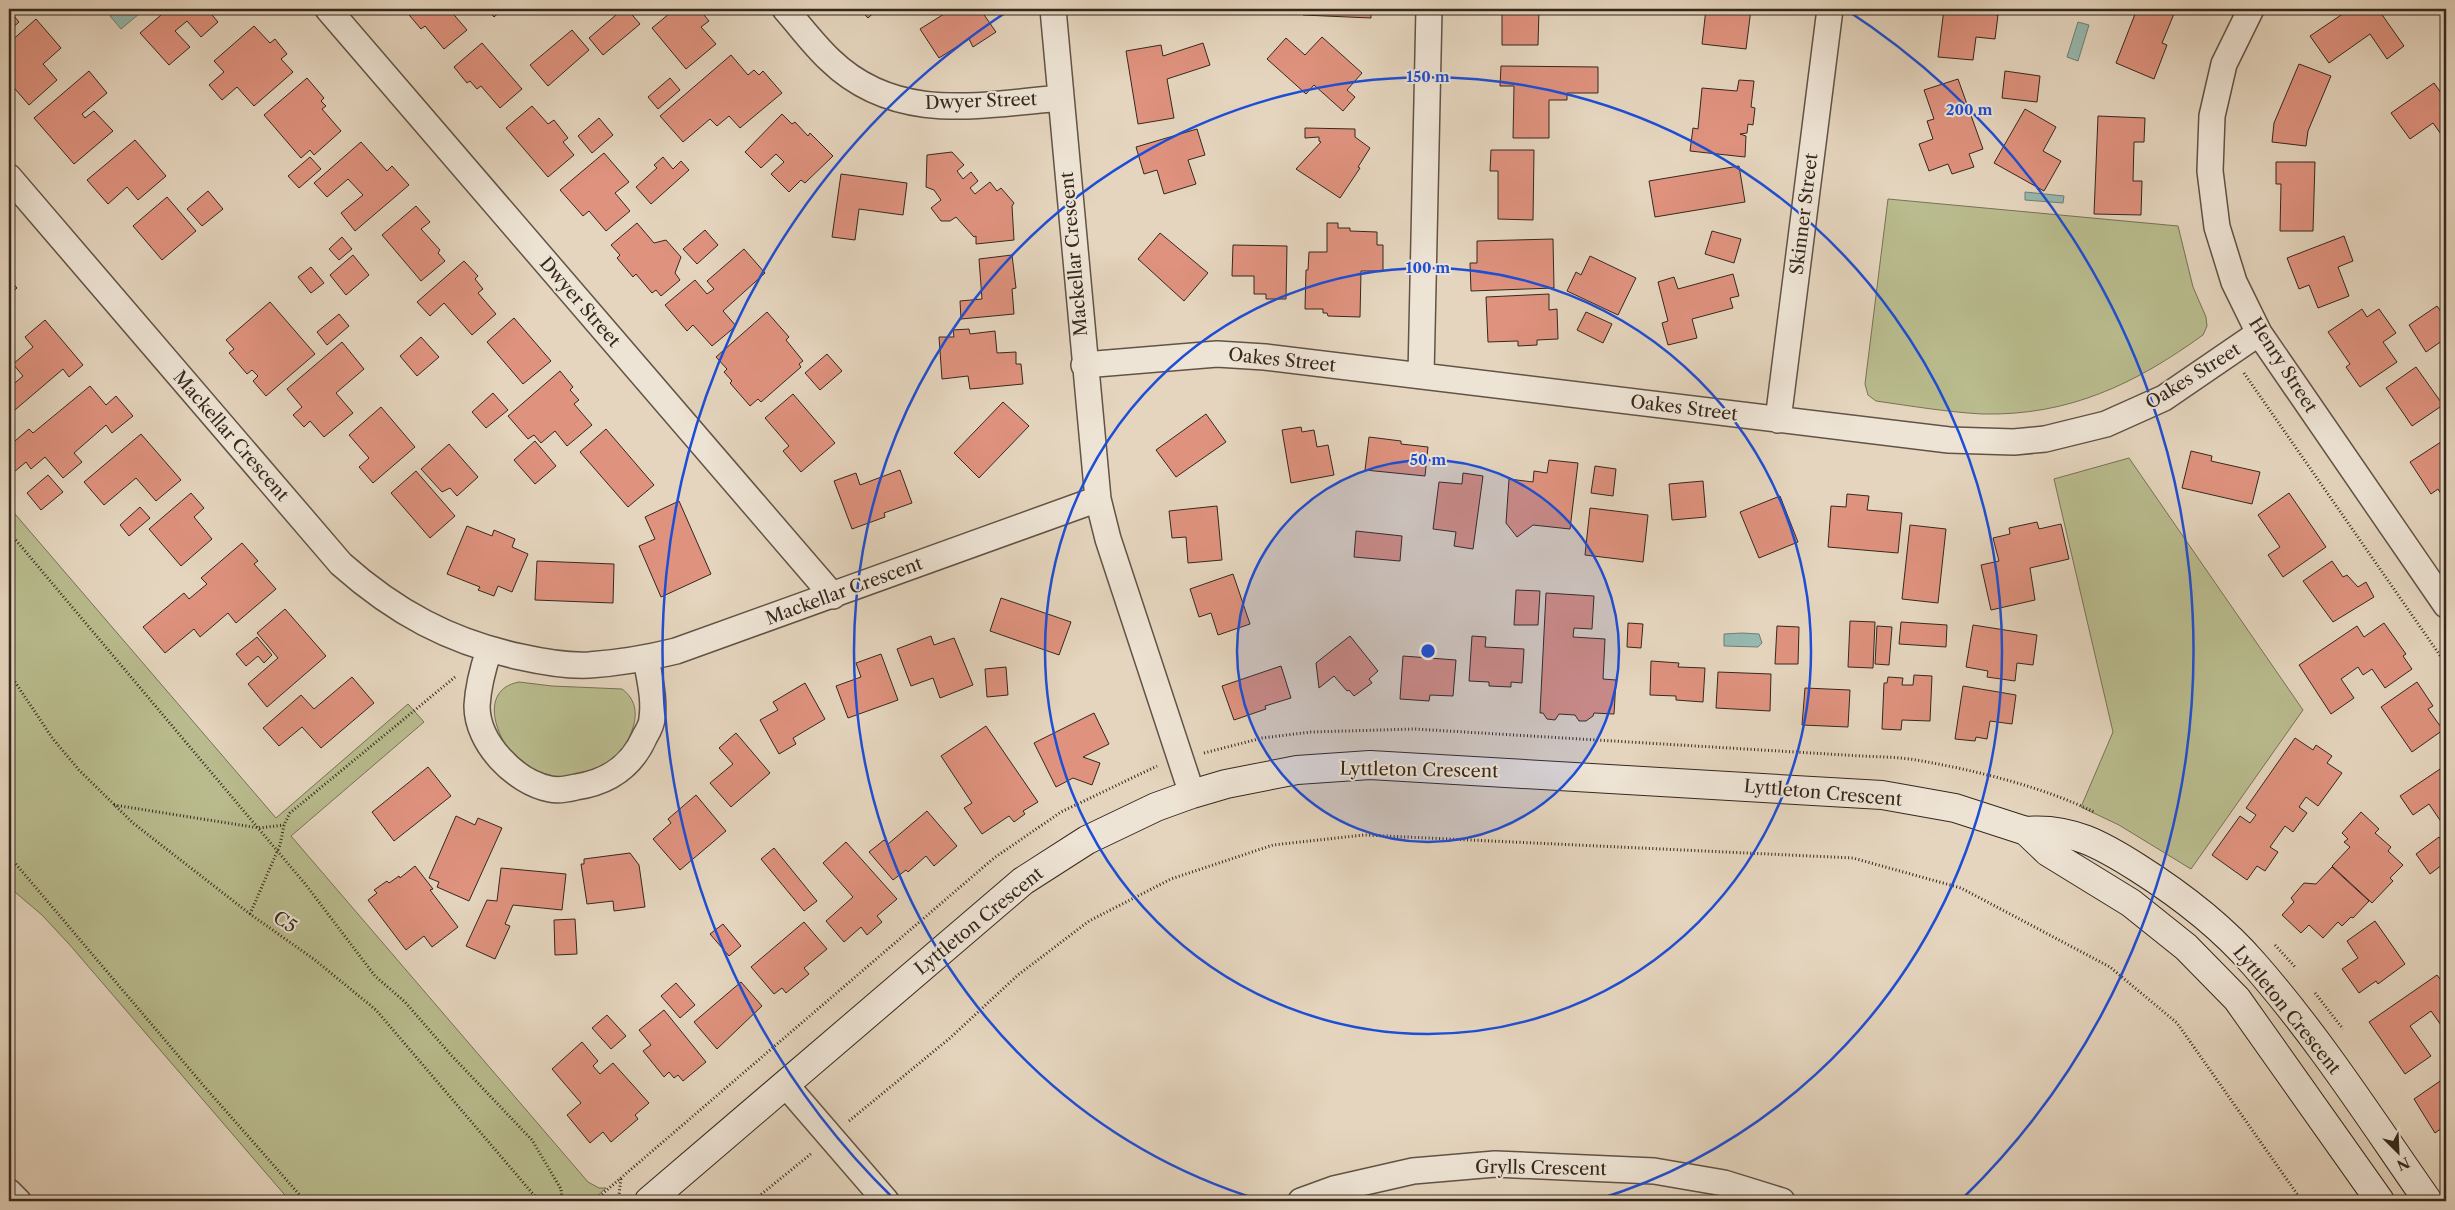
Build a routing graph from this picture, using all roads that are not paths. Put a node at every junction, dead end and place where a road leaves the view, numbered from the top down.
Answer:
1 (328, 9) edge
2 (786, 9) edge
3 (1053, 9) edge
4 (1429, 9) edge
5 (1830, 9) edge
6 (2251, 9) edge
7 (1061, 98) junction
8 (9, 177) edge
9 (2259, 333) junction
10 (1084, 365) junction
11 (1421, 376) junction
12 (1778, 420) junction
13 (1098, 500) junction
14 (833, 596) junction
15 (2446, 605) edge
16 (489, 650) junction
17 (646, 658) junction
18 (1192, 794) junction
19 (2026, 831) junction
20 (785, 1084) junction
21 (9, 1192) edge
22 (18, 1201) edge
23 (649, 1201) edge
24 (886, 1201) edge
25 (1300, 1201) edge
26 (1782, 1201) edge
27 (2380, 1201) edge
28 (2428, 1201) edge

1 - 14 street, Dwyer Street
2 - 7 street, Dwyer Street
3 - 7 street, Mackellar Crescent
4 - 11 street
5 - 12 street, Skinner Street
6 - 9 street, Henry Street
7 - 10 street, Mackellar Crescent
8 - 16 street, Mackellar Crescent
9 - 12 street, Oakes Street
9 - 15 street, Henry Street
10 - 11 street, Oakes Street
10 - 13 street, Mackellar Crescent
11 - 12 street, Oakes Street
13 - 14 street, Mackellar Crescent
13 - 18 street, Mackellar Crescent
14 - 17 street, Mackellar Crescent
16 - 17 street, Mackellar Crescent
16 - 17 street
18 - 19 street, Lyttleton Crescent
18 - 20 street, Lyttleton Crescent
19 - 27 street, Lyttleton Crescent
19 - 28 street, Lyttleton Crescent
20 - 23 street, Lyttleton Crescent
20 - 24 street
21 - 22 street
25 - 26 street, Grylls Crescent

